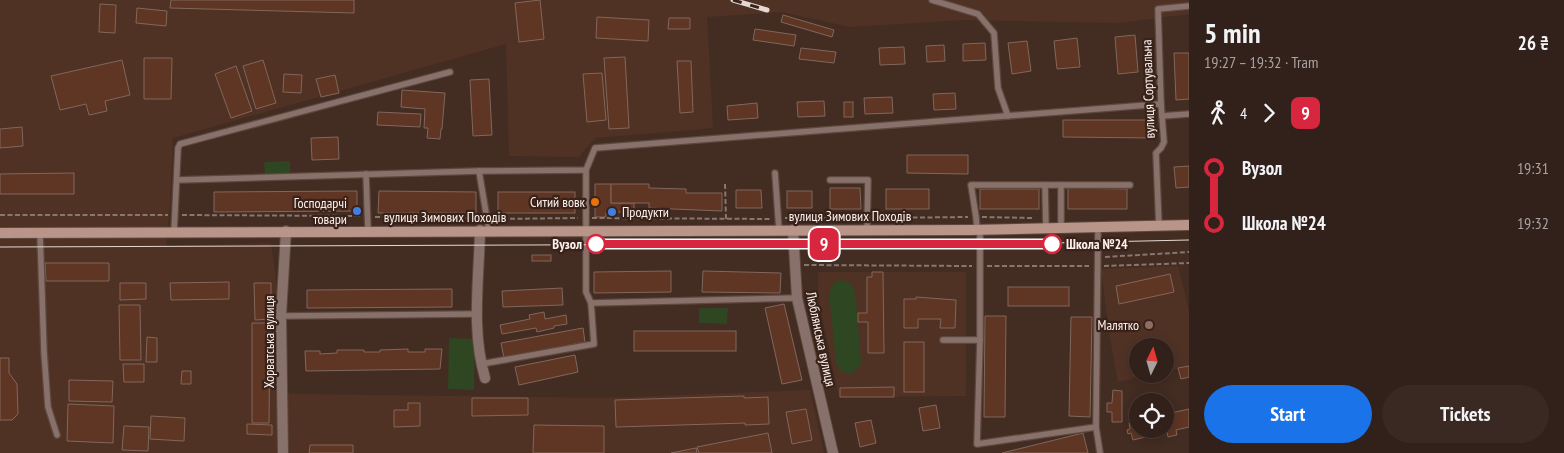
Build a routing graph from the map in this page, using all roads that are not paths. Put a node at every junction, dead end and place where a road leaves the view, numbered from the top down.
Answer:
1 (932, 0) edge
2 (1189, 6) edge
3 (450, 72) dead end
4 (1161, 104) junction
5 (1189, 114) edge
6 (1008, 116) junction
7 (1162, 116) junction
8 (586, 170) junction
9 (479, 171) junction
10 (775, 172) dead end
11 (366, 174) junction
12 (177, 180) junction
13 (830, 180) dead end
14 (1046, 185) junction
15 (1061, 185) junction
16 (1130, 185) dead end
17 (1189, 226) edge
18 (1159, 227) junction
19 (1098, 228) junction
20 (978, 229) junction
21 (1046, 229) junction
22 (1062, 229) junction
23 (586, 230) junction
24 (779, 230) junction
25 (793, 230) junction
26 (867, 230) junction
27 (286, 231) junction
28 (368, 231) junction
29 (484, 231) junction
30 (174, 232) junction
31 (0, 233) edge
32 (40, 233) junction
33 (797, 298) junction
34 (591, 303) junction
35 (476, 314) junction
36 (281, 316) junction
37 (944, 340) dead end
38 (980, 340) junction
39 (481, 364) junction
40 (485, 378) dead end
41 (1096, 427) junction
42 (57, 435) dead end
43 (284, 453) edge
44 (833, 453) edge
45 (1100, 453) edge

1 - 6 lane
2 - 4 lane, вулиця Сортувальна
3 - 12 lane
4 - 6 lane
4 - 7 lane, вулиця Сортувальна
5 - 7 lane
6 - 8 lane
7 - 18 lane, вулиця Сортувальна
8 - 9 lane
8 - 23 lane
9 - 11 lane
9 - 29 lane
10 - 24 lane
11 - 12 lane
11 - 28 lane
12 - 30 lane
13 - 26 lane
14 - 15 lane
14 - 20 lane
14 - 21 lane
15 - 16 lane
15 - 22 lane
17 - 18 main road, вулиця Зимових Походів
18 - 19 main road, вулиця Зимових Походів
19 - 22 main road, вулиця Зимових Походів
19 - 41 lane
20 - 21 main road, вулиця Зимових Походів
20 - 26 main road, вулиця Зимових Походів
20 - 38 lane
21 - 22 main road, вулиця Зимових Походів
23 - 24 main road, вулиця Зимових Походів
23 - 29 main road, вулиця Зимових Походів
23 - 34 lane
24 - 25 main road, вулиця Зимових Походів
25 - 26 main road, вулиця Зимових Походів
25 - 33 street, Люблянська вулиця
27 - 28 main road, вулиця Зимових Походів
27 - 30 main road, вулиця Зимових Походів
27 - 36 street, Хорватська вулиця
28 - 29 main road, вулиця Зимових Походів
29 - 35 street
30 - 32 main road, вулиця Зимових Походів
31 - 32 main road, вулиця Зимових Походів
32 - 42 lane
33 - 34 lane
33 - 44 street, Люблянська вулиця
34 - 39 lane
35 - 36 lane
35 - 39 street
36 - 43 street, Хорватська вулиця
37 - 38 lane
38 - 41 lane
39 - 40 street
41 - 45 lane

